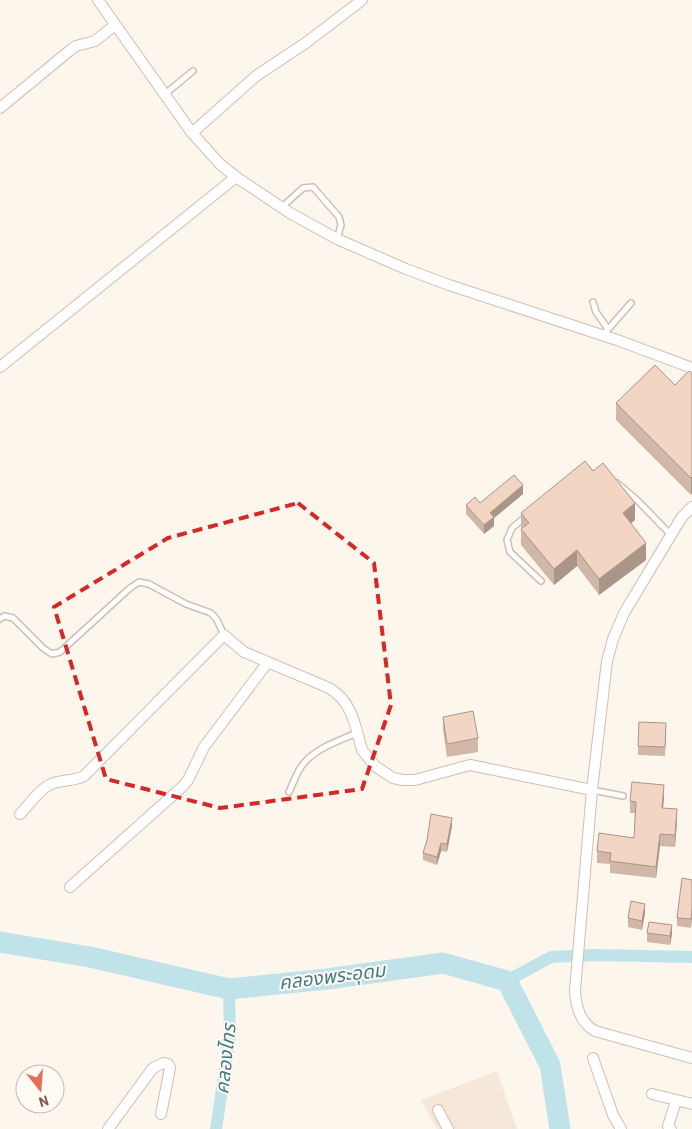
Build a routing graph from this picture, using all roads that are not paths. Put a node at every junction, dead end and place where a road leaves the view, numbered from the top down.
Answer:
1 (98, 0) edge
2 (362, 0) edge
3 (115, 24) junction
4 (193, 72) dead end
5 (165, 95) junction
6 (0, 108) edge
7 (192, 133) junction
8 (236, 177) junction
9 (282, 207) junction
10 (338, 239) junction
11 (593, 302) dead end
12 (631, 303) dead end
13 (605, 332) junction
14 (0, 367) edge
15 (692, 368) edge
16 (614, 480) edge
17 (692, 507) edge
18 (526, 516) edge
19 (671, 535) junction
20 (541, 581) dead end
21 (0, 619) edge
22 (224, 635) junction
23 (268, 662) junction
24 (357, 733) junction
25 (592, 790) junction
26 (290, 792) dead end
27 (622, 796) dead end
28 (20, 814) dead end
29 (70, 887) dead end
30 (593, 1058) dead end
31 (692, 1058) edge
32 (652, 1094) dead end
33 (676, 1100) junction
34 (692, 1104) edge
35 (438, 1110) dead end
36 (161, 1114) dead end
37 (108, 1129) edge
38 (448, 1129) edge
39 (621, 1129) edge
40 (671, 1129) edge

1 - 3 street
2 - 7 street
3 - 5 street
3 - 6 street
4 - 5 lane
5 - 7 street
7 - 8 street
8 - 9 street
8 - 14 street
9 - 10 street
9 - 10 lane
10 - 13 street
11 - 13 lane
12 - 13 lane
13 - 15 street
16 - 19 lane
17 - 19 street
18 - 20 lane
19 - 25 street
21 - 22 lane
22 - 23 street
22 - 28 street
23 - 24 street
23 - 29 street
24 - 25 street
24 - 26 lane
25 - 27 lane
25 - 31 street
30 - 39 street
32 - 33 street
33 - 34 street
33 - 40 street
35 - 38 street
36 - 37 street

